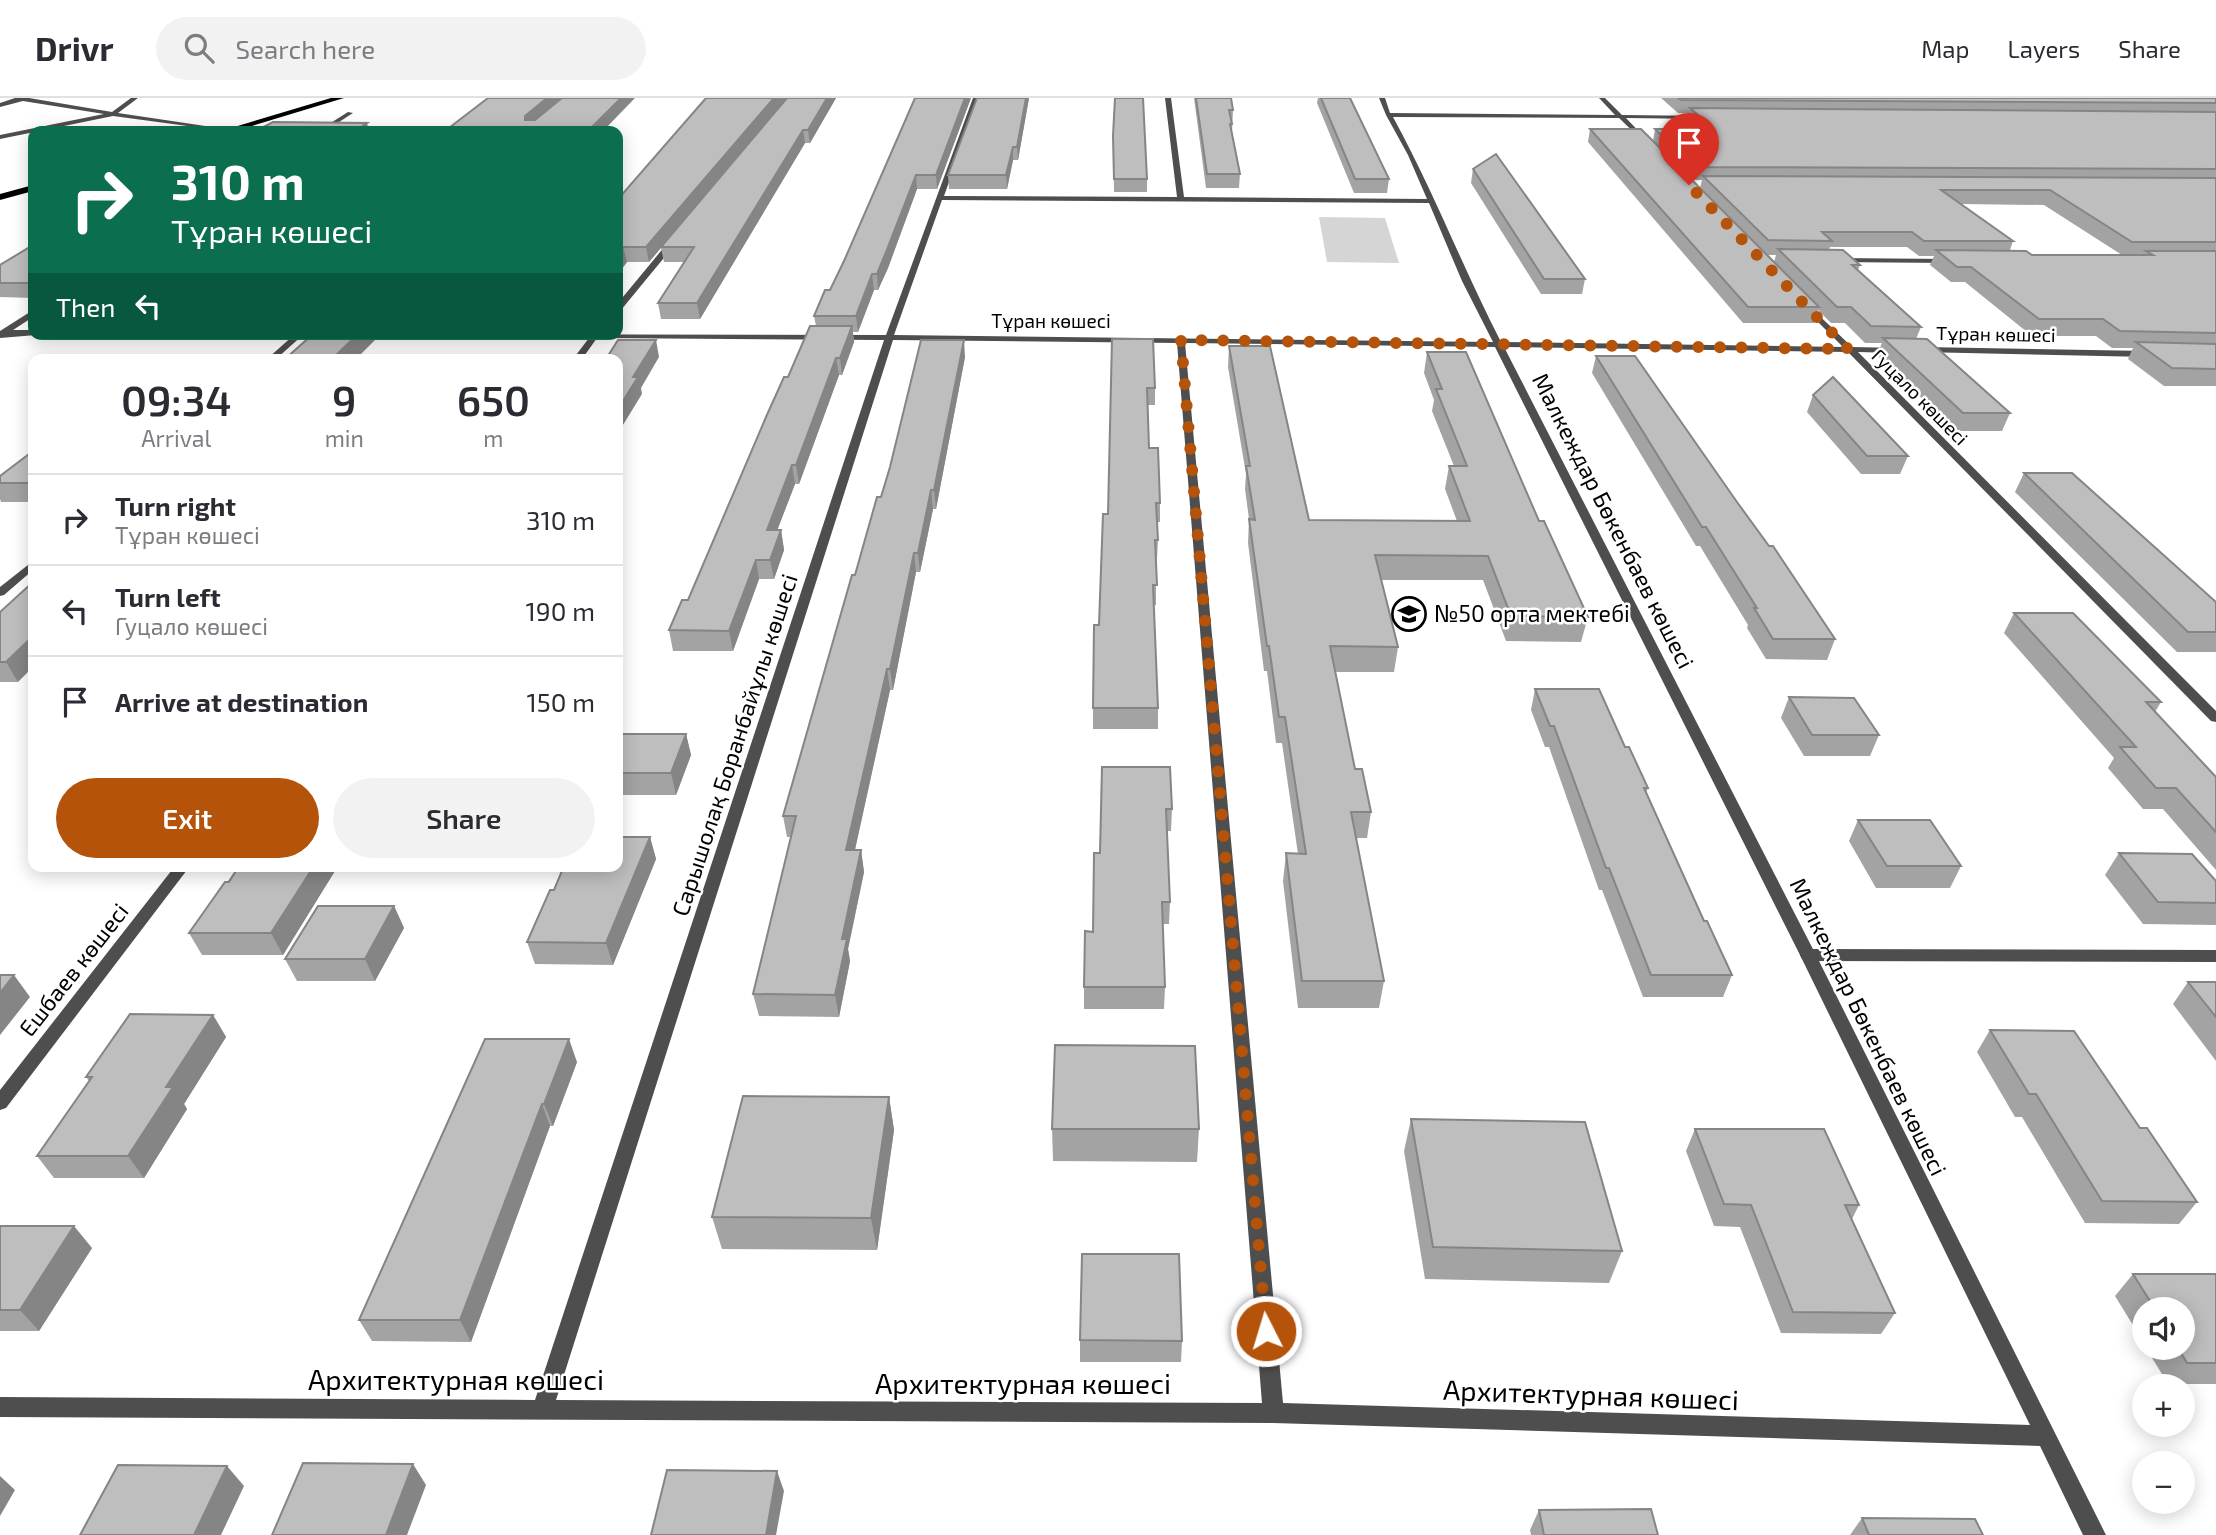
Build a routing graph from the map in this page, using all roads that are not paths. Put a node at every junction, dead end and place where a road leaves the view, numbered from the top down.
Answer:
1 (22, 98) edge
2 (135, 98) edge
3 (340, 98) edge
4 (976, 98) edge
5 (1168, 98) edge
6 (1382, 98) edge
7 (1602, 98) edge
8 (0, 105) edge
9 (350, 113) dead end
10 (113, 114) junction
11 (1389, 116) junction
12 (1621, 116) junction
13 (1718, 117) edge
14 (54, 126) edge
15 (194, 126) edge
16 (245, 126) edge
17 (329, 126) edge
18 (28, 131) edge
19 (0, 137) edge
20 (1650, 146) edge
21 (28, 189) edge
22 (0, 197) edge
23 (942, 198) junction
24 (1181, 200) junction
25 (1431, 201) junction
26 (679, 234) edge
27 (1830, 260) edge
28 (1964, 261) edge
29 (1801, 300) edge
30 (623, 302) edge
31 (28, 317) edge
32 (28, 333) edge
33 (1, 334) edge
34 (623, 335) edge
35 (889, 338) junction
36 (293, 340) edge
37 (1181, 340) junction
38 (1497, 343) junction
39 (1848, 349) junction
40 (1903, 350) edge
41 (1917, 350) edge
42 (277, 354) edge
43 (2152, 354) edge
44 (28, 568) edge
45 (0, 593) edge
46 (2216, 718) edge
47 (178, 872) edge
48 (1808, 956) junction
49 (2216, 957) edge
50 (0, 1102) edge
51 (0, 1407) edge
52 (543, 1408) junction
53 (1273, 1413) junction
54 (2046, 1436) junction
55 (2095, 1535) edge

1 - 8 street
1 - 10 street
2 - 10 street
3 - 16 highway
4 - 23 street, Сарышолақ Боранбайұлы көшесі
5 - 24 street
6 - 11 street, Малкеждар Бөкенбаев көшесі
7 - 12 street
9 - 17 street
10 - 14 street
10 - 15 street
11 - 12 street
11 - 25 street, Малкеждар Бөкенбаев көшесі
12 - 13 street
12 - 20 street
18 - 19 street
21 - 22 highway
23 - 24 street
23 - 35 street, Сарышолақ Боранбайұлы көшесі
24 - 25 street
25 - 38 street, Малкеждар Бөкенбаев көшесі
26 - 30 street
27 - 28 street
29 - 39 street, Гуцало көшесі
31 - 33 street
32 - 33 street
34 - 35 street, Тұран көшесі
35 - 37 street, Тұран көшесі
35 - 52 street, Сарышолақ Боранбайұлы көшесі
36 - 42 street
37 - 38 street, Тұран көшесі
37 - 53 street
38 - 39 street, Тұран көшесі
38 - 48 street, Малкеждар Бөкенбаев көшесі
39 - 40 street, Тұран көшесі
39 - 46 street, Гуцало көшесі
41 - 43 street, Тұран көшесі
44 - 45 street
47 - 50 street, Ешбаев көшесі
48 - 49 street
48 - 54 street, Малкеждар Бөкенбаев көшесі
51 - 52 street, Архитектурная көшесі
52 - 53 street, Архитектурная көшесі
53 - 54 street, Архитектурная көшесі
54 - 55 street, Малкеждар Бөкенбаев көшесі

